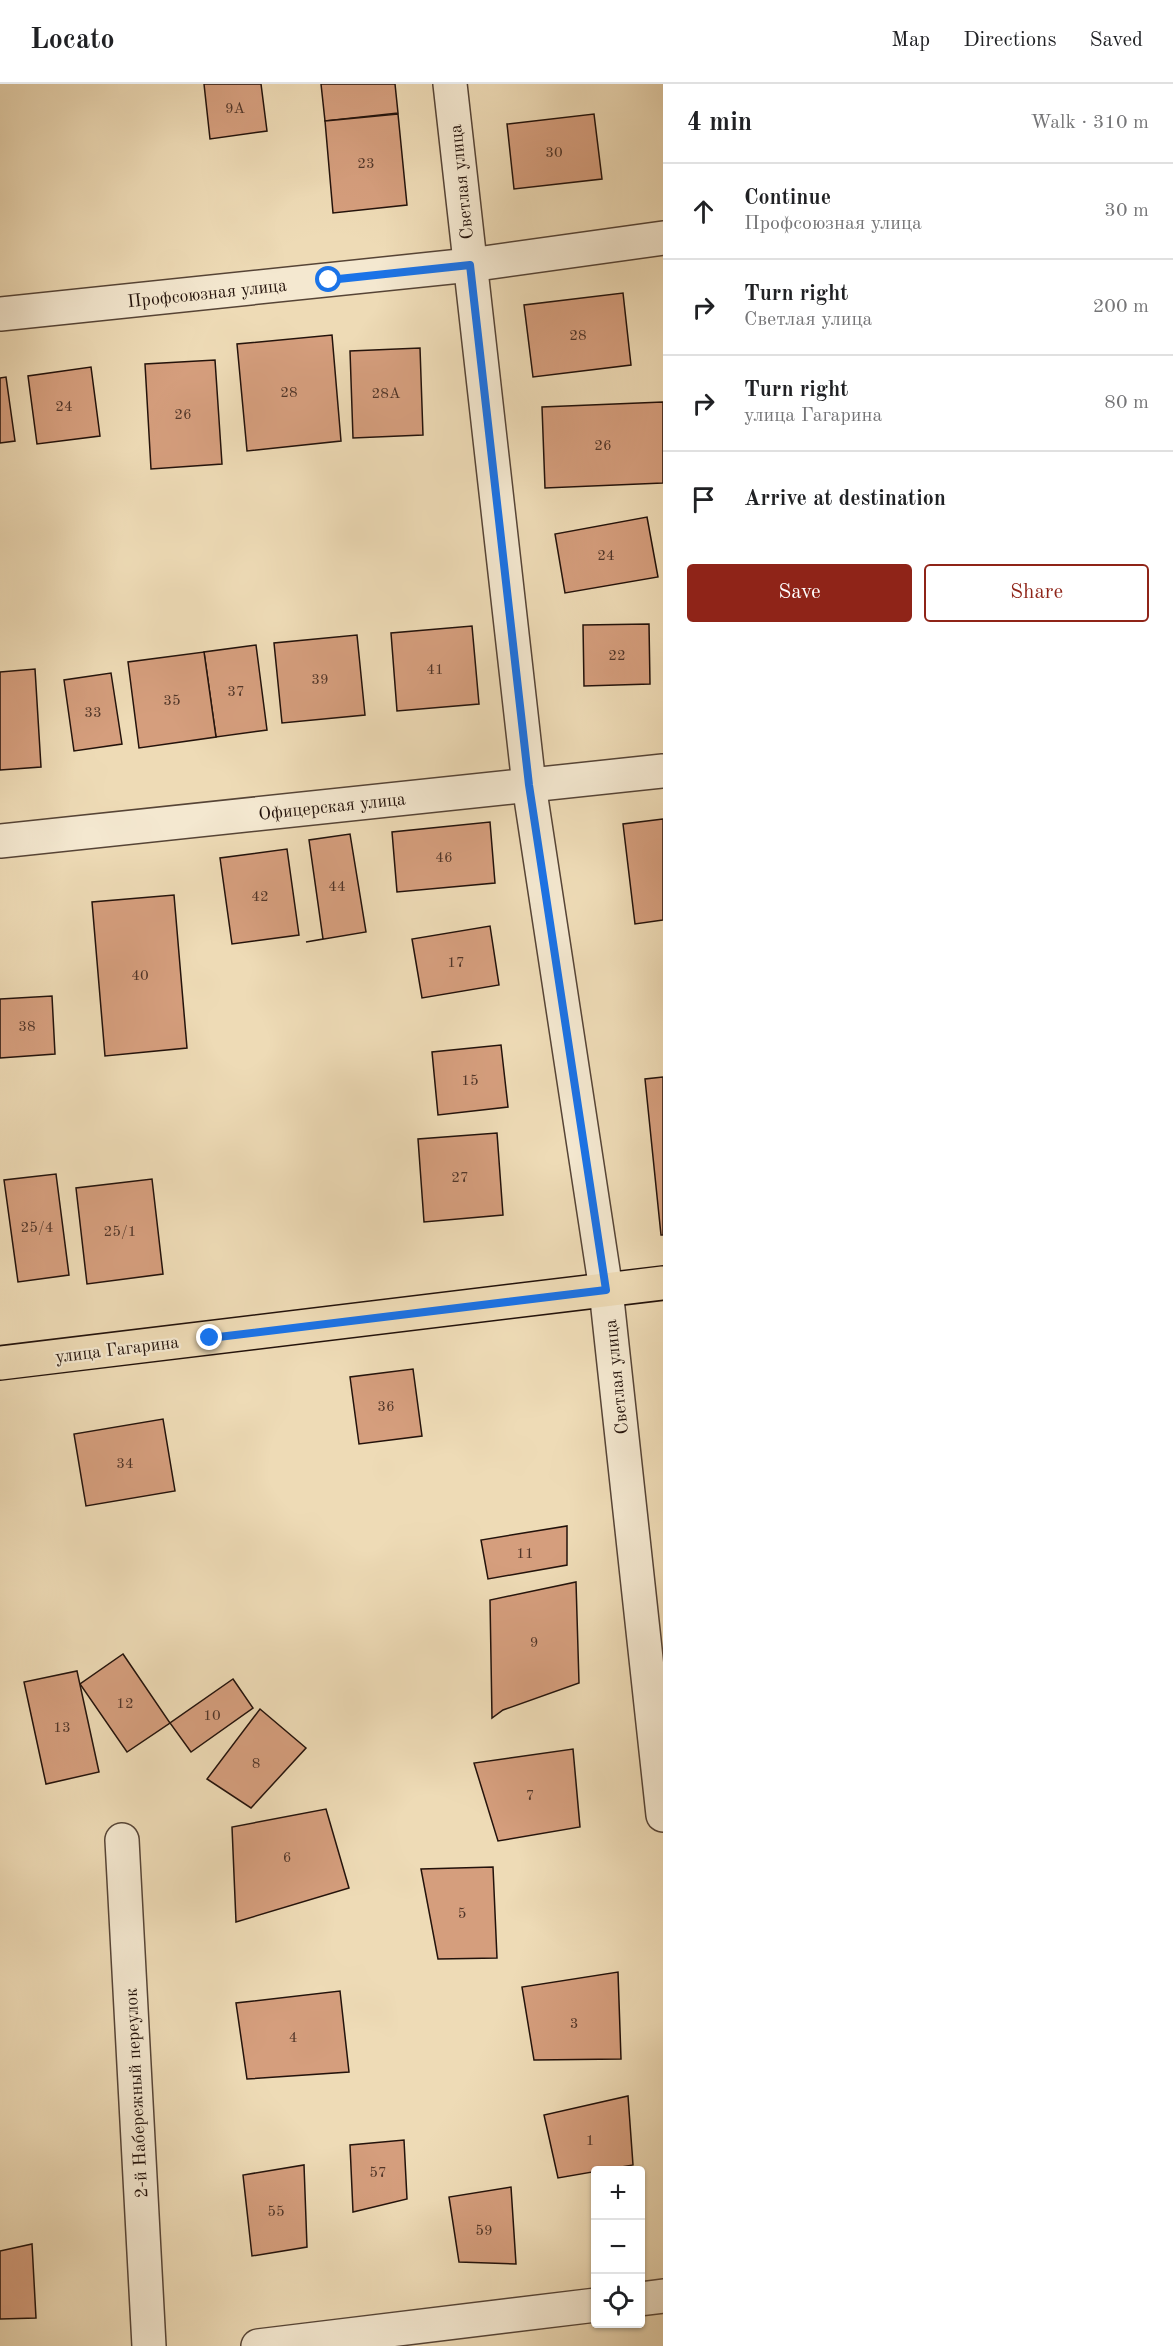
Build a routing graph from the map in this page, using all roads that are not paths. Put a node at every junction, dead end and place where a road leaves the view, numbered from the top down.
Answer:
1 (450, 84) edge
2 (663, 238) edge
3 (470, 265) junction
4 (0, 314) edge
5 (663, 771) edge
6 (529, 785) junction
7 (0, 841) edge
8 (663, 1283) edge
9 (606, 1290) junction
10 (0, 1363) edge
11 (663, 1815) edge
12 (122, 1840) dead end
13 (663, 2296) edge
14 (645, 2298) edge
15 (591, 2305) edge
16 (149, 2346) edge
17 (258, 2346) edge

1 - 3 street, Светлая улица
2 - 3 street, Профсоюзная улица
3 - 4 street, Профсоюзная улица
3 - 6 street, Светлая улица
5 - 6 street, Офицерская улица
6 - 7 street, Офицерская улица
6 - 9 street, Светлая улица
8 - 9 main road, улица Гагарина
9 - 10 main road, улица Гагарина
9 - 11 street, Светлая улица
12 - 16 street, 2-й Набережный переулок
13 - 14 street
15 - 17 street

